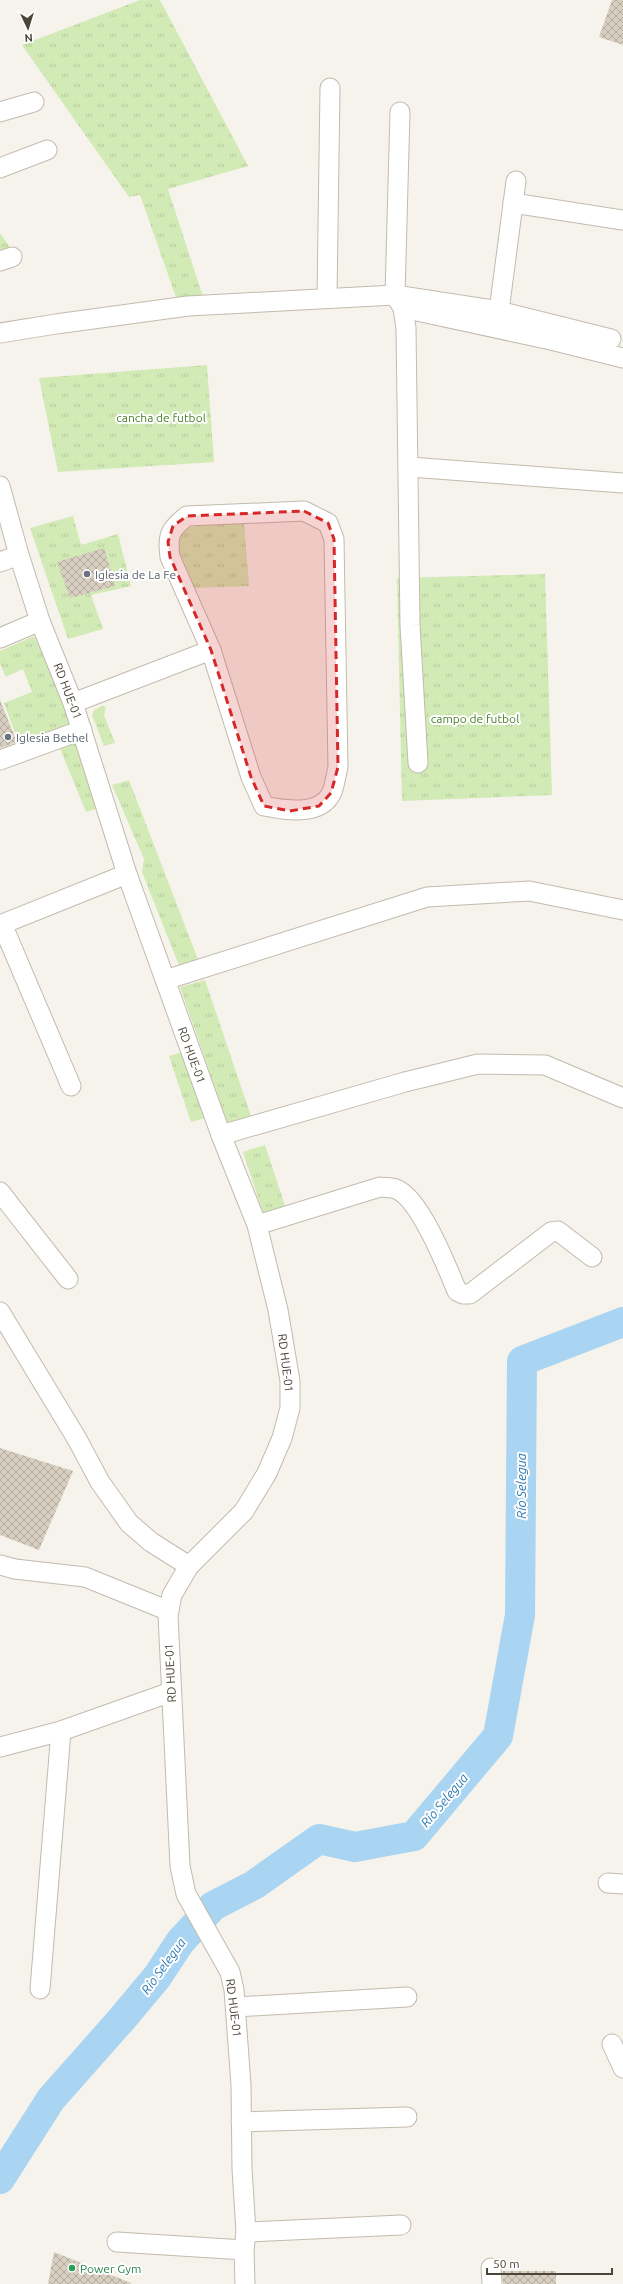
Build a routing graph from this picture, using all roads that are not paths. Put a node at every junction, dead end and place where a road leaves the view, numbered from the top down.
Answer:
1 (330, 88) dead end
2 (34, 102) dead end
3 (0, 112) edge
4 (400, 112) dead end
5 (46, 150) dead end
6 (0, 168) edge
7 (516, 181) dead end
8 (513, 204) junction
9 (623, 220) edge
10 (327, 298) junction
11 (399, 301) junction
12 (500, 310) junction
13 (0, 333) edge
14 (611, 339) dead end
15 (623, 358) edge
16 (410, 467) junction
17 (623, 483) edge
18 (0, 486) edge
19 (19, 555) junction
20 (0, 562) edge
21 (40, 621) junction
22 (0, 638) edge
23 (211, 650) junction
24 (73, 703) junction
25 (82, 730) junction
26 (0, 760) edge
27 (418, 763) dead end
28 (127, 874) junction
29 (623, 910) edge
30 (1, 924) edge
31 (166, 980) junction
32 (72, 1086) dead end
33 (622, 1095) edge
34 (221, 1136) junction
35 (0, 1192) edge
36 (257, 1225) junction
37 (592, 1257) dead end
38 (68, 1279) dead end
39 (0, 1312) edge
40 (0, 1565) edge
41 (189, 1566) junction
42 (169, 1611) junction
43 (171, 1692) junction
44 (61, 1731) junction
45 (0, 1747) edge
46 (40, 1989) dead end
47 (407, 1997) dead end
48 (236, 2007) junction
49 (612, 2044) dead end
50 (623, 2068) edge
51 (407, 2117) dead end
52 (241, 2122) junction
53 (401, 2225) dead end
54 (245, 2241) junction
55 (117, 2242) dead end
56 (245, 2284) edge

1 - 10 street
2 - 3 street
4 - 11 street
5 - 6 street
7 - 8 street
8 - 9 street
8 - 12 street
10 - 11 street
10 - 13 street
11 - 12 street
11 - 15 street
11 - 16 street
12 - 14 street
16 - 17 street
16 - 27 street
18 - 19 street, RD HUE-01
19 - 20 street
19 - 21 street, RD HUE-01
21 - 22 street
21 - 24 street, RD HUE-01
23 - 23 street
23 - 24 street
24 - 25 street, RD HUE-01
25 - 26 street
25 - 28 street, RD HUE-01
28 - 30 street
28 - 31 street, RD HUE-01
29 - 31 street
30 - 32 street
31 - 34 street, RD HUE-01
33 - 34 street
34 - 36 street, RD HUE-01
35 - 38 street
36 - 37 street
36 - 41 street, RD HUE-01
39 - 41 street
40 - 42 street
41 - 42 street, RD HUE-01
42 - 43 street, RD HUE-01
43 - 44 street
43 - 48 street, RD HUE-01
44 - 45 street
44 - 46 street
47 - 48 street
48 - 52 street, RD HUE-01
49 - 50 street
51 - 52 street
52 - 54 street, RD HUE-01
53 - 54 street
54 - 55 street
54 - 56 street, RD HUE-01

